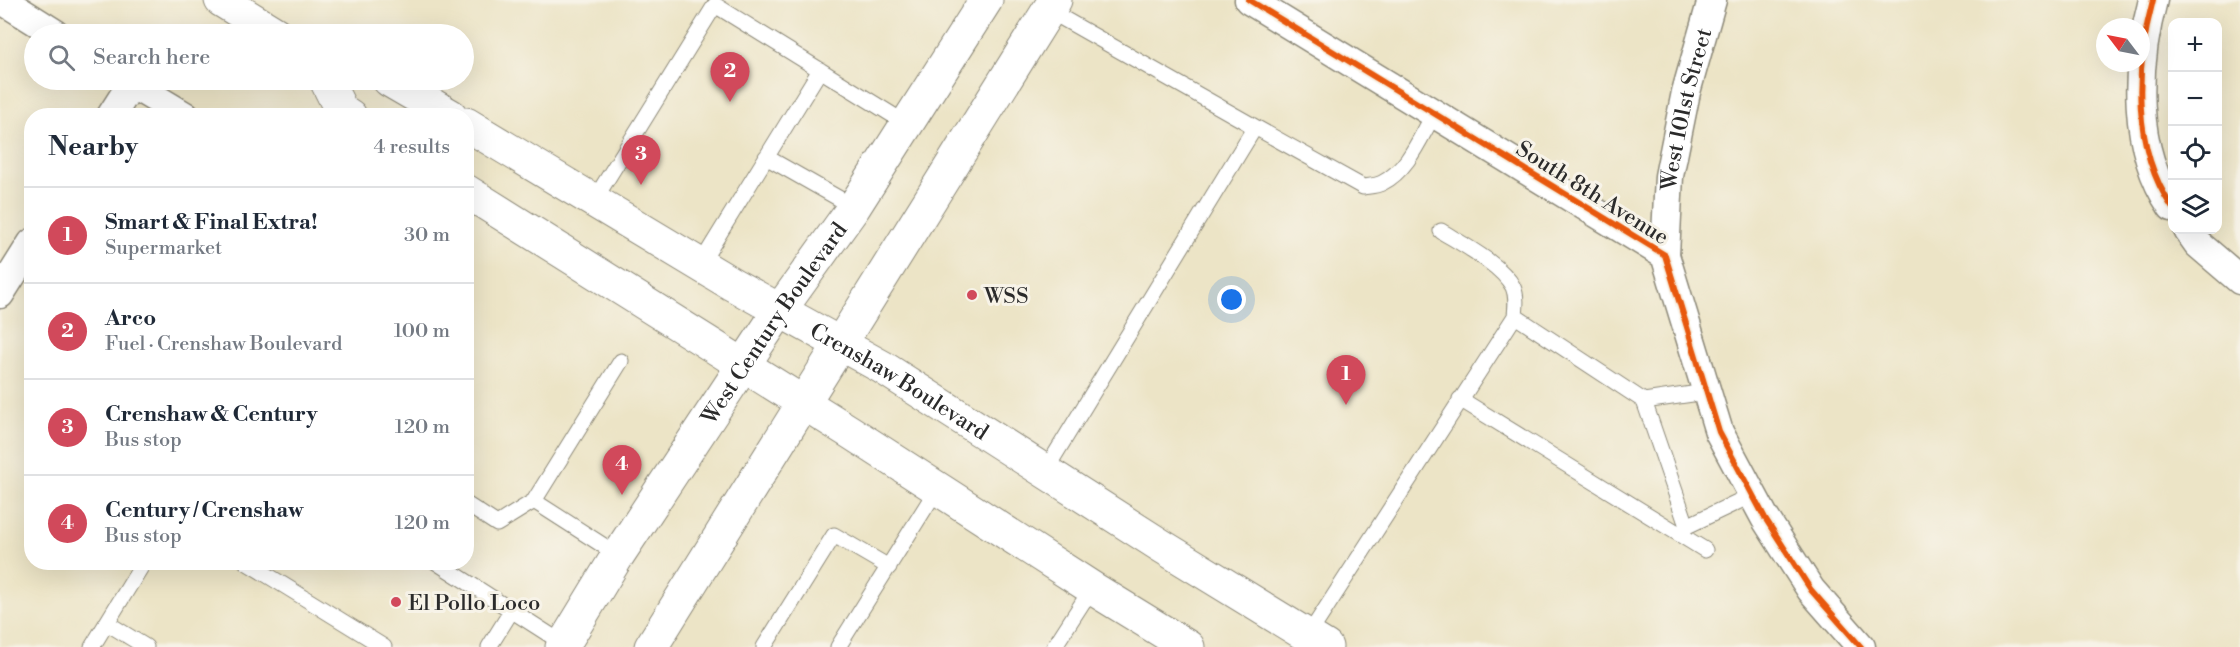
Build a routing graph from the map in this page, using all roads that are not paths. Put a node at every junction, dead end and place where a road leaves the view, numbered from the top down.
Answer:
1 (2, 0) edge
2 (221, 0) edge
3 (986, 0) edge
4 (1249, 0) edge
5 (1712, 0) edge
6 (2153, 0) edge
7 (1052, 5) edge
8 (40, 24) edge
9 (260, 24) edge
10 (820, 70) junction
11 (124, 90) edge
12 (143, 90) edge
13 (331, 90) edge
14 (406, 90) edge
15 (115, 108) edge
16 (172, 108) edge
17 (340, 108) edge
18 (437, 108) edge
19 (1434, 114) junction
20 (907, 124) junction
21 (1255, 127) junction
22 (474, 129) edge
23 (766, 157) junction
24 (474, 196) edge
25 (2168, 200) edge
26 (593, 202) junction
27 (854, 207) junction
28 (1441, 231) dead end
29 (2193, 237) edge
30 (1665, 255) junction
31 (24, 256) edge
32 (700, 265) junction
33 (2240, 280) edge
34 (0, 294) edge
35 (780, 310) junction
36 (1515, 316) junction
37 (841, 344) junction
38 (621, 361) dead end
39 (743, 365) junction
40 (1706, 392) junction
41 (1460, 399) junction
42 (1644, 401) junction
43 (804, 403) junction
44 (1046, 471) junction
45 (937, 489) junction
46 (1752, 495) junction
47 (534, 501) junction
48 (474, 509) edge
49 (1705, 550) dead end
50 (618, 555) junction
51 (889, 567) junction
52 (139, 570) edge
53 (259, 570) edge
54 (449, 570) edge
55 (1092, 588) junction
56 (512, 610) junction
57 (107, 623) junction
58 (1317, 641) edge
59 (563, 645) edge
60 (771, 645) edge
61 (92, 647) edge
62 (146, 647) edge
63 (384, 647) edge
64 (489, 647) edge
65 (651, 647) edge
66 (838, 647) edge
67 (1054, 647) edge
68 (1188, 647) edge
69 (1861, 647) edge

1 - 8 street
2 - 9 main road
3 - 20 main road, West Century Boulevard
4 - 19 street, South 8th Avenue
5 - 30 street, West 101st Street
6 - 25 street
7 - 21 lane
7 - 37 main road
10 - 20 lane
10 - 23 lane
10 - 26 lane
11 - 15 street
12 - 16 street
13 - 17 main road
14 - 18 main road
19 - 21 lane
19 - 30 street, South 8th Avenue
20 - 27 main road, West Century Boulevard
21 - 44 lane
22 - 26 main road, Crenshaw Boulevard
23 - 27 lane
23 - 32 lane
24 - 39 main road
26 - 32 main road, Crenshaw Boulevard
27 - 35 main road, West Century Boulevard
28 - 36 lane
29 - 33 street
30 - 40 street, South 8th Avenue
31 - 34 street
32 - 35 main road, Crenshaw Boulevard
35 - 37 main road, Crenshaw Boulevard
35 - 39 main road, West Century Boulevard
36 - 41 lane
36 - 42 lane
37 - 43 main road
37 - 44 main road, Crenshaw Boulevard
38 - 47 lane
39 - 43 main road
39 - 50 main road, West Century Boulevard
40 - 42 lane
40 - 46 street, South 8th Avenue
41 - 49 lane
41 - 58 lane
42 - 46 lane
43 - 45 main road
43 - 65 main road
44 - 58 main road, Crenshaw Boulevard
45 - 51 lane
45 - 55 main road
46 - 69 street, South 8th Avenue
47 - 48 lane
47 - 50 lane
50 - 59 main road, West Century Boulevard
51 - 60 lane
51 - 66 lane
52 - 57 lane
53 - 63 lane
54 - 56 lane
55 - 67 lane
55 - 68 main road
56 - 59 lane
56 - 64 lane
57 - 61 lane
57 - 62 lane

